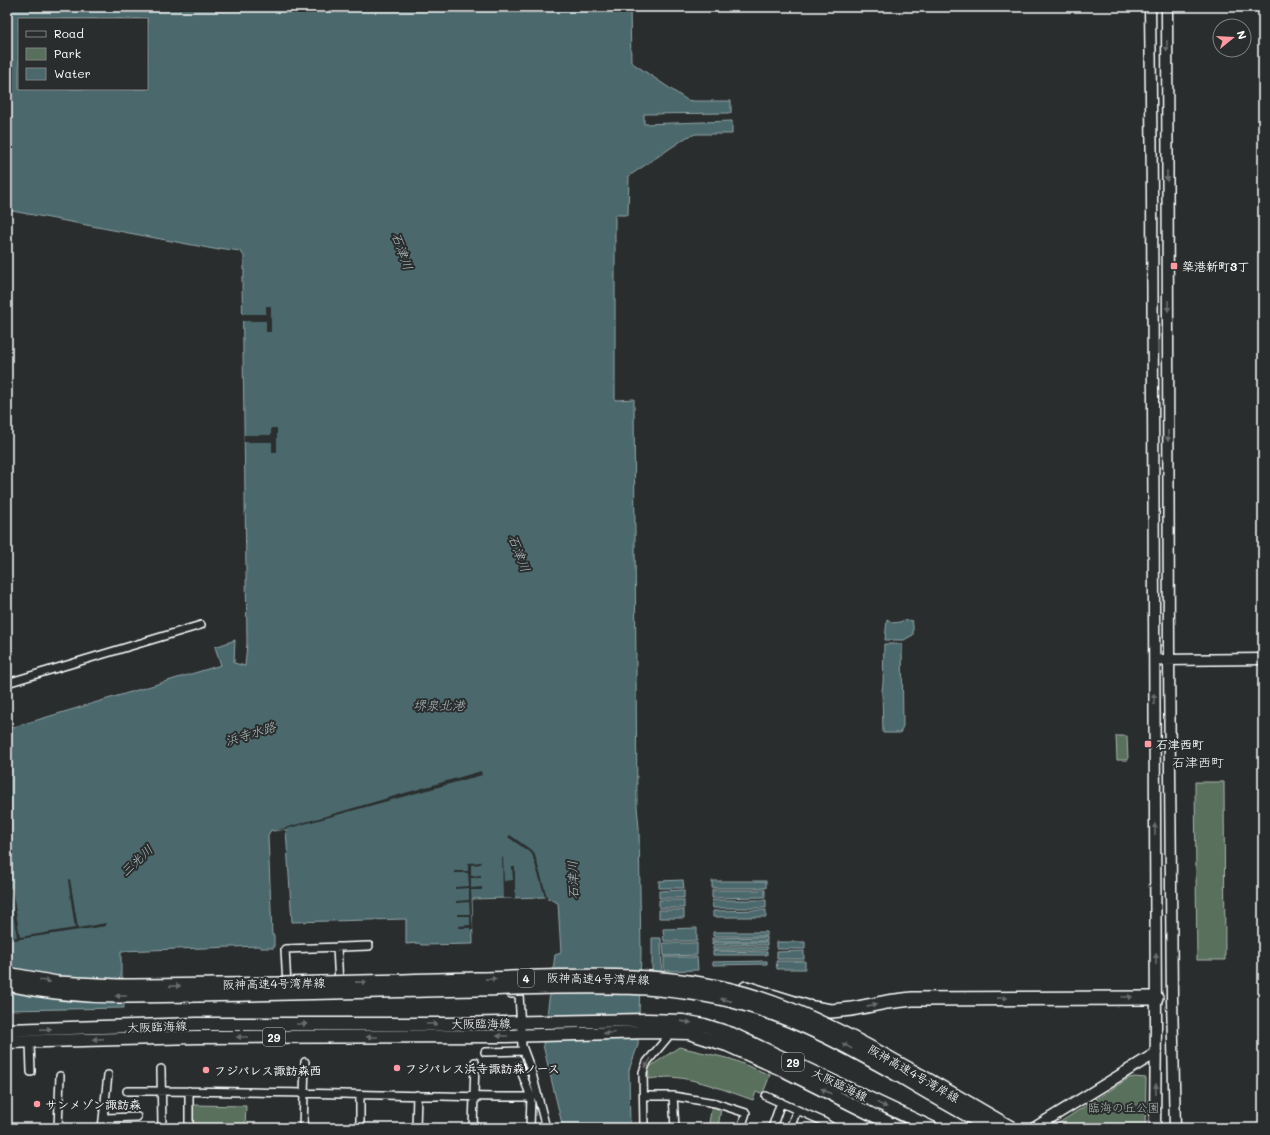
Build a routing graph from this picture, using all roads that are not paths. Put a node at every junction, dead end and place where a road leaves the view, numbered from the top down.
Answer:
1 (1150, 7) edge
2 (1167, 7) edge
3 (201, 625) dead end
4 (1263, 659) edge
5 (1154, 660) junction
6 (1169, 660) junction
7 (7, 683) edge
8 (369, 946) dead end
9 (337, 947) junction
10 (7, 974) edge
11 (645, 978) junction
12 (7, 984) edge
13 (339, 998) junction
14 (1156, 998) junction
15 (1172, 998) junction
16 (521, 1023) junction
17 (648, 1026) junction
18 (7, 1030) edge
19 (672, 1032) junction
20 (522, 1036) junction
21 (30, 1041) junction
22 (7, 1042) edge
23 (523, 1051) junction
24 (485, 1052) dead end
25 (1156, 1053) junction
26 (304, 1062) dead end
27 (475, 1062) dead end
28 (1173, 1063) junction
29 (519, 1066) dead end
30 (161, 1069) dead end
31 (31, 1072) dead end
32 (108, 1075) dead end
33 (60, 1076) dead end
34 (127, 1091) dead end
35 (162, 1091) junction
36 (189, 1091) junction
37 (304, 1094) junction
38 (360, 1095) junction
39 (416, 1096) junction
40 (644, 1096) junction
41 (673, 1096) junction
42 (766, 1096) dead end
43 (933, 1096) junction
44 (473, 1097) junction
45 (531, 1097) junction
46 (781, 1102) junction
47 (797, 1110) junction
48 (137, 1117) dead end
49 (104, 1118) junction
50 (820, 1125) edge
51 (162, 1126) dead end
52 (58, 1128) edge
53 (102, 1128) edge
54 (189, 1128) edge
55 (303, 1128) edge
56 (360, 1128) edge
57 (416, 1128) edge
58 (473, 1128) edge
59 (530, 1128) edge
60 (546, 1128) edge
61 (644, 1128) edge
62 (675, 1128) edge
63 (741, 1128) edge
64 (772, 1128) edge
65 (790, 1128) edge
66 (833, 1128) edge
67 (899, 1128) edge
68 (932, 1128) edge
69 (987, 1128) edge
70 (991, 1128) edge
71 (1012, 1128) edge
72 (1034, 1128) edge
73 (1155, 1128) edge
74 (1175, 1128) edge
75 (1182, 1128) edge

1 - 5 street
2 -> 6 street
3 - 7 street
4 - 6 street
5 - 6 street
14 -> 5 street
6 - 15 street
8 - 9 street
9 - 13 street
9 - 13 street
10 -> 11 highway, 阪神高速4号湾岸線 / 4, bridge
11 -> 14 highway, bridge
11 - 71 highway, 阪神高速4号湾岸線 / 4, bridge
43 -> 12 highway, 阪神高速4号湾岸線 / 4, bridge
13 - 16 street
14 - 15 street
14 - 25 street
15 - 28 street
16 - 17 main road, 大阪臨海線 / 29
18 -> 16 main road, 大阪臨海線 / 29
16 - 20 street
17 - 19 main road, 大阪臨海線 / 29
17 -> 20 main road, 大阪臨海線 / 29
17 -> 68 main road, 大阪臨海線 / 29
19 -> 40 street
67 -> 19 main road, 大阪臨海線 / 29
20 -> 21 main road, 大阪臨海線 / 29
20 - 23 street
21 - 22 main road, 大阪臨海線 / 29
21 - 31 street
23 - 24 street
23 - 60 street
25 - 72 street
73 -> 25 street
26 - 37 street
27 - 44 street
28 - 74 street
28 - 75 street
29 - 45 street
30 - 35 street
32 - 49 street
33 - 52 street
34 - 35 street
35 - 36 street
35 - 51 street
36 - 37 street
36 - 54 street
37 - 38 street
37 - 55 street
38 - 39 street
38 - 56 street
39 - 44 street
39 - 57 street
40 - 41 street
40 - 61 street
41 - 62 street
41 - 63 street
42 - 46 street
43 - 69 highway, bridge
43 - 70 highway, 阪神高速4号湾岸線 / 4, bridge
44 - 45 street
44 - 58 street
45 - 59 street
46 - 47 street
46 - 64 street
47 - 50 street
47 - 65 street
48 - 49 street
49 - 53 street
50 - 66 street

